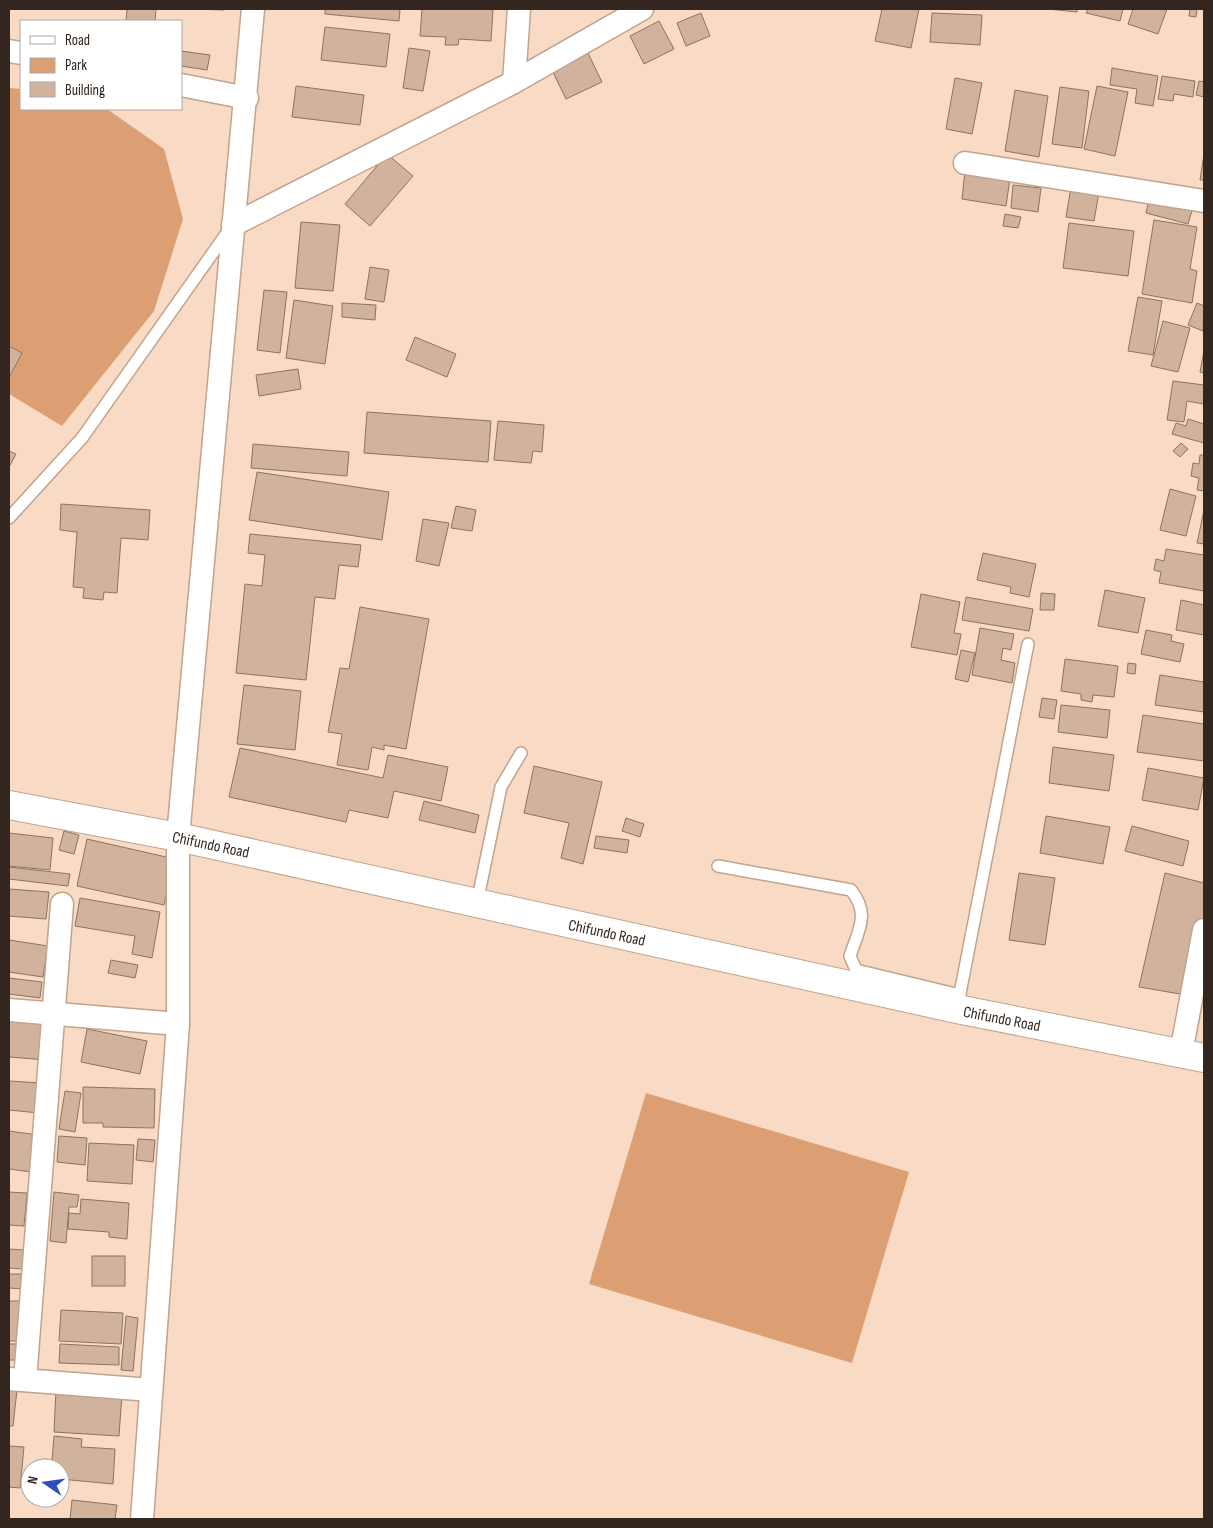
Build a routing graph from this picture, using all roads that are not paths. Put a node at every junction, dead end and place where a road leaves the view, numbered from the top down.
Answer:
1 (253, 9) edge
2 (519, 9) edge
3 (642, 9) edge
4 (514, 82) junction
5 (182, 85) edge
6 (247, 98) junction
7 (966, 163) dead end
8 (1204, 201) edge
9 (233, 225) junction
10 (9, 518) edge
11 (1028, 644) dead end
12 (521, 753) dead end
13 (9, 806) edge
14 (178, 837) junction
15 (718, 866) dead end
16 (477, 903) junction
17 (62, 904) dead end
18 (1204, 930) edge
19 (958, 1002) junction
20 (9, 1010) edge
21 (54, 1014) junction
22 (178, 1024) junction
23 (1193, 1056) edge
24 (17, 1380) edge
25 (151, 1390) junction
26 (142, 1519) edge

1 - 6 street
2 - 4 street
3 - 4 street
4 - 9 street
5 - 6 street
6 - 9 street
7 - 8 street
9 - 10 lane
9 - 14 street
11 - 19 lane
12 - 16 lane
13 - 14 street, Chifundo Road
14 - 16 street, Chifundo Road
14 - 22 street
15 - 19 lane
16 - 19 street, Chifundo Road
17 - 21 street
18 - 23 street
19 - 23 street, Chifundo Road
20 - 21 street
21 - 22 street
21 - 24 street
22 - 25 street
24 - 25 street
25 - 26 street

